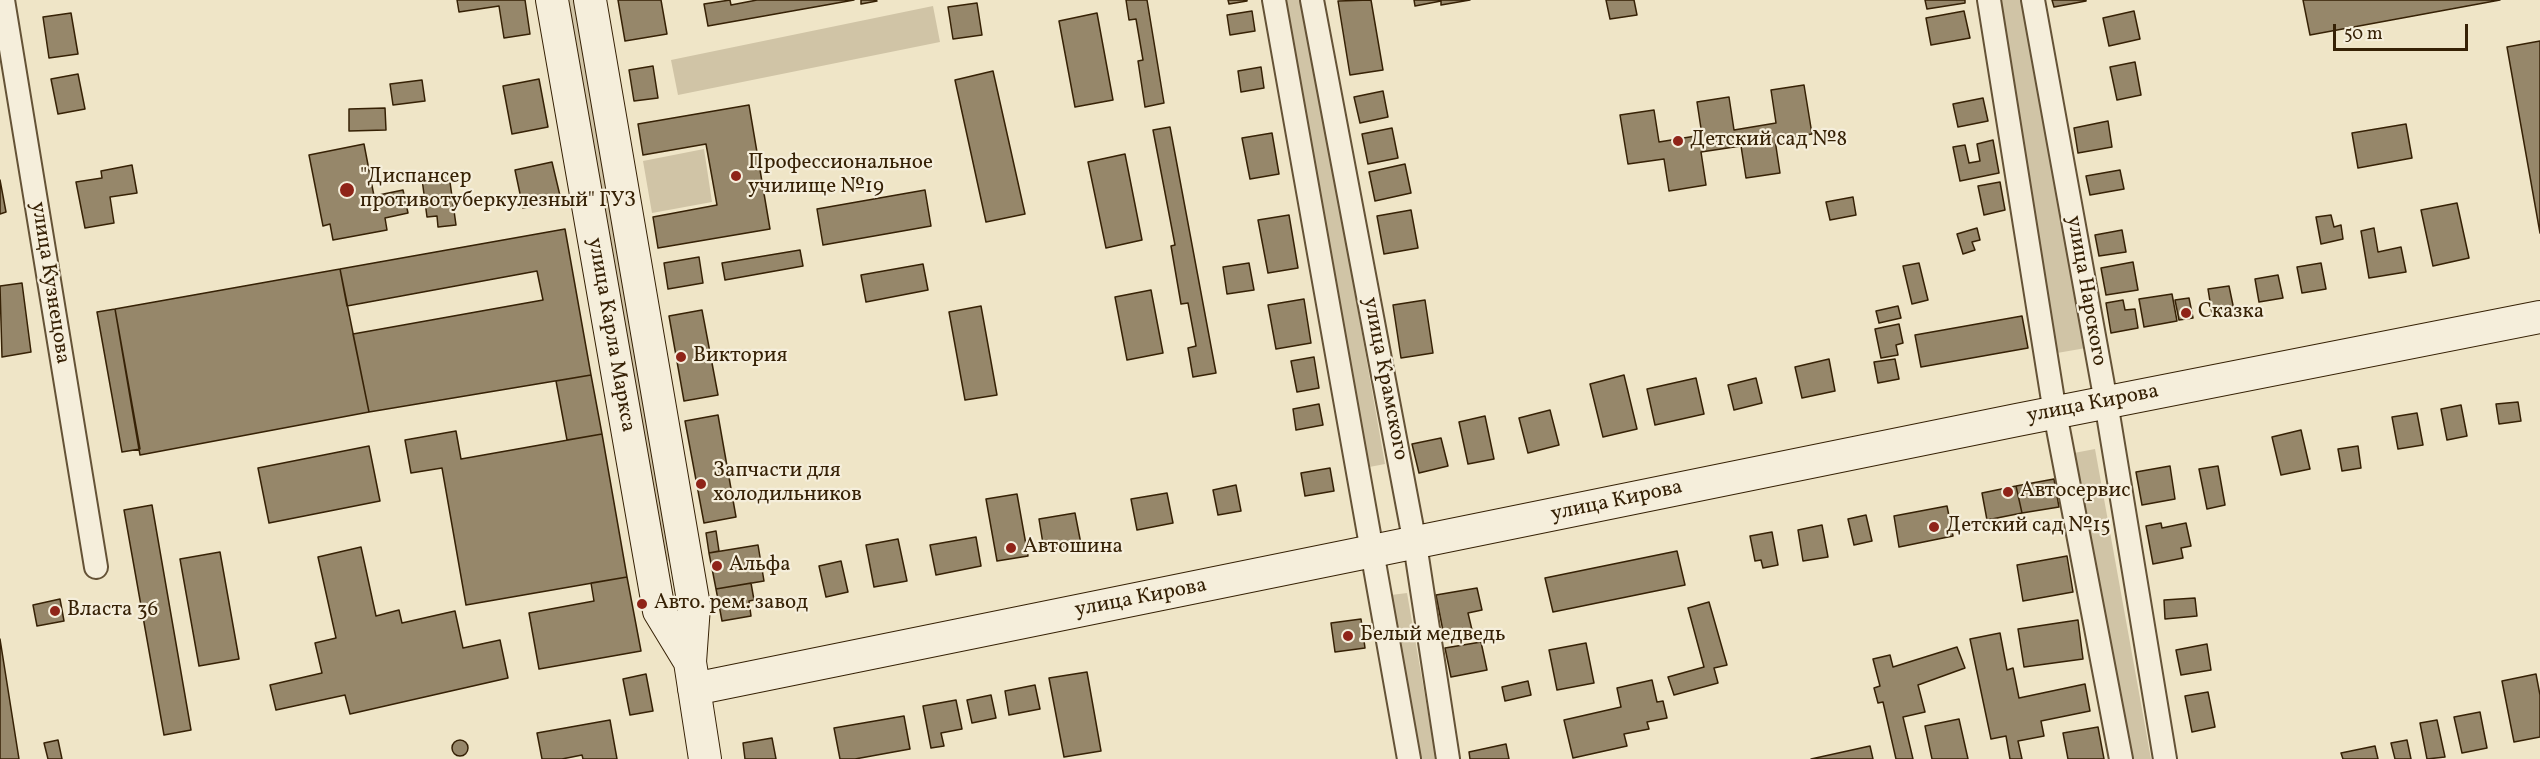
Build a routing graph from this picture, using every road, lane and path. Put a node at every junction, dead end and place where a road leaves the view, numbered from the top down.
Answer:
1 (3, 0) edge
2 (552, 0) edge
3 (590, 0) edge
4 (1274, 0) edge
5 (1312, 0) edge
6 (1989, 0) edge
7 (2033, 0) edge
8 (2540, 317) edge
9 (2106, 402) junction
10 (2055, 413) junction
11 (1414, 544) junction
12 (1372, 553) junction
13 (96, 567) dead end
14 (692, 676) junction
15 (705, 759) edge
16 (1409, 759) edge
17 (1448, 759) edge
18 (2121, 759) edge
19 (2165, 759) edge

1 - 13 street, улица Кузнецова
2 - 14 main road, улица Карла Маркса
3 - 14 main road, улица Карла Маркса
4 - 12 street, улица Крамского
5 - 11 street, улица Крамского
6 - 10 street
7 - 9 street, улица Нарского
8 - 9 main road, улица Кирова
9 - 10 main road, улица Кирова
9 - 19 street, улица Нарского
10 - 11 main road, улица Кирова
10 - 18 street
11 - 12 main road, улица Кирова
11 - 17 street, улица Крамского
12 - 14 main road, улица Кирова
12 - 16 street, улица Крамского
14 - 15 main road, улица Карла Маркса

